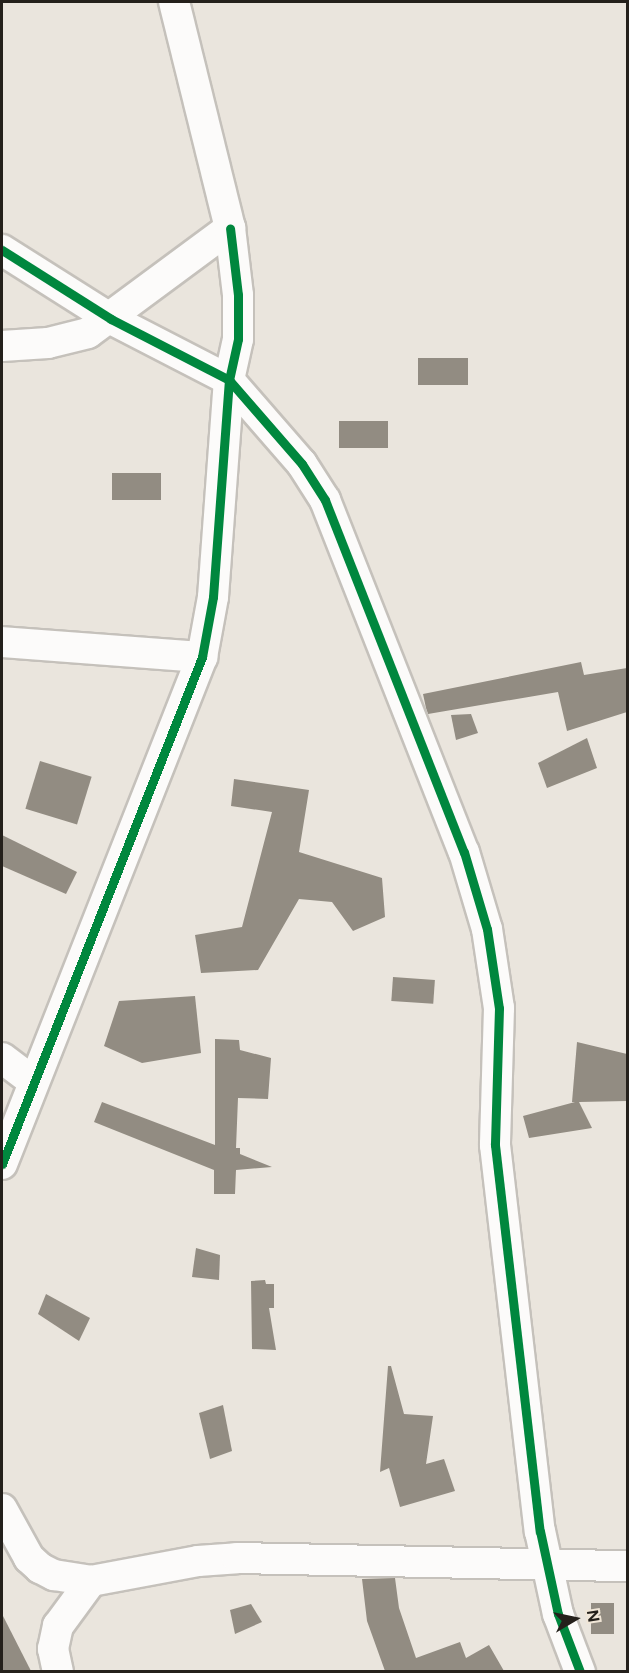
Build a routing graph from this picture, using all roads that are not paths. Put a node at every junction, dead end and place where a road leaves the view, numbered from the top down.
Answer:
1 (174, 2) edge
2 (230, 228) junction
3 (2, 250) edge
4 (111, 319) junction
5 (2, 346) edge
6 (229, 380) junction
7 (2, 642) edge
8 (202, 657) junction
9 (2, 1058) edge
10 (33, 1081) junction
11 (2, 1164) edge
12 (2, 1509) edge
13 (548, 1566) junction
14 (627, 1566) edge
15 (91, 1581) junction
16 (58, 1671) edge
17 (580, 1671) edge

1 - 2 street
2 - 4 street
2 - 6 street
3 - 4 street
4 - 5 street
4 - 6 street
6 - 8 street
6 - 13 street
7 - 8 street
8 - 10 street
9 - 10 street
10 - 11 street
12 - 15 street
13 - 14 street
13 - 15 street
13 - 17 street
15 - 16 street

